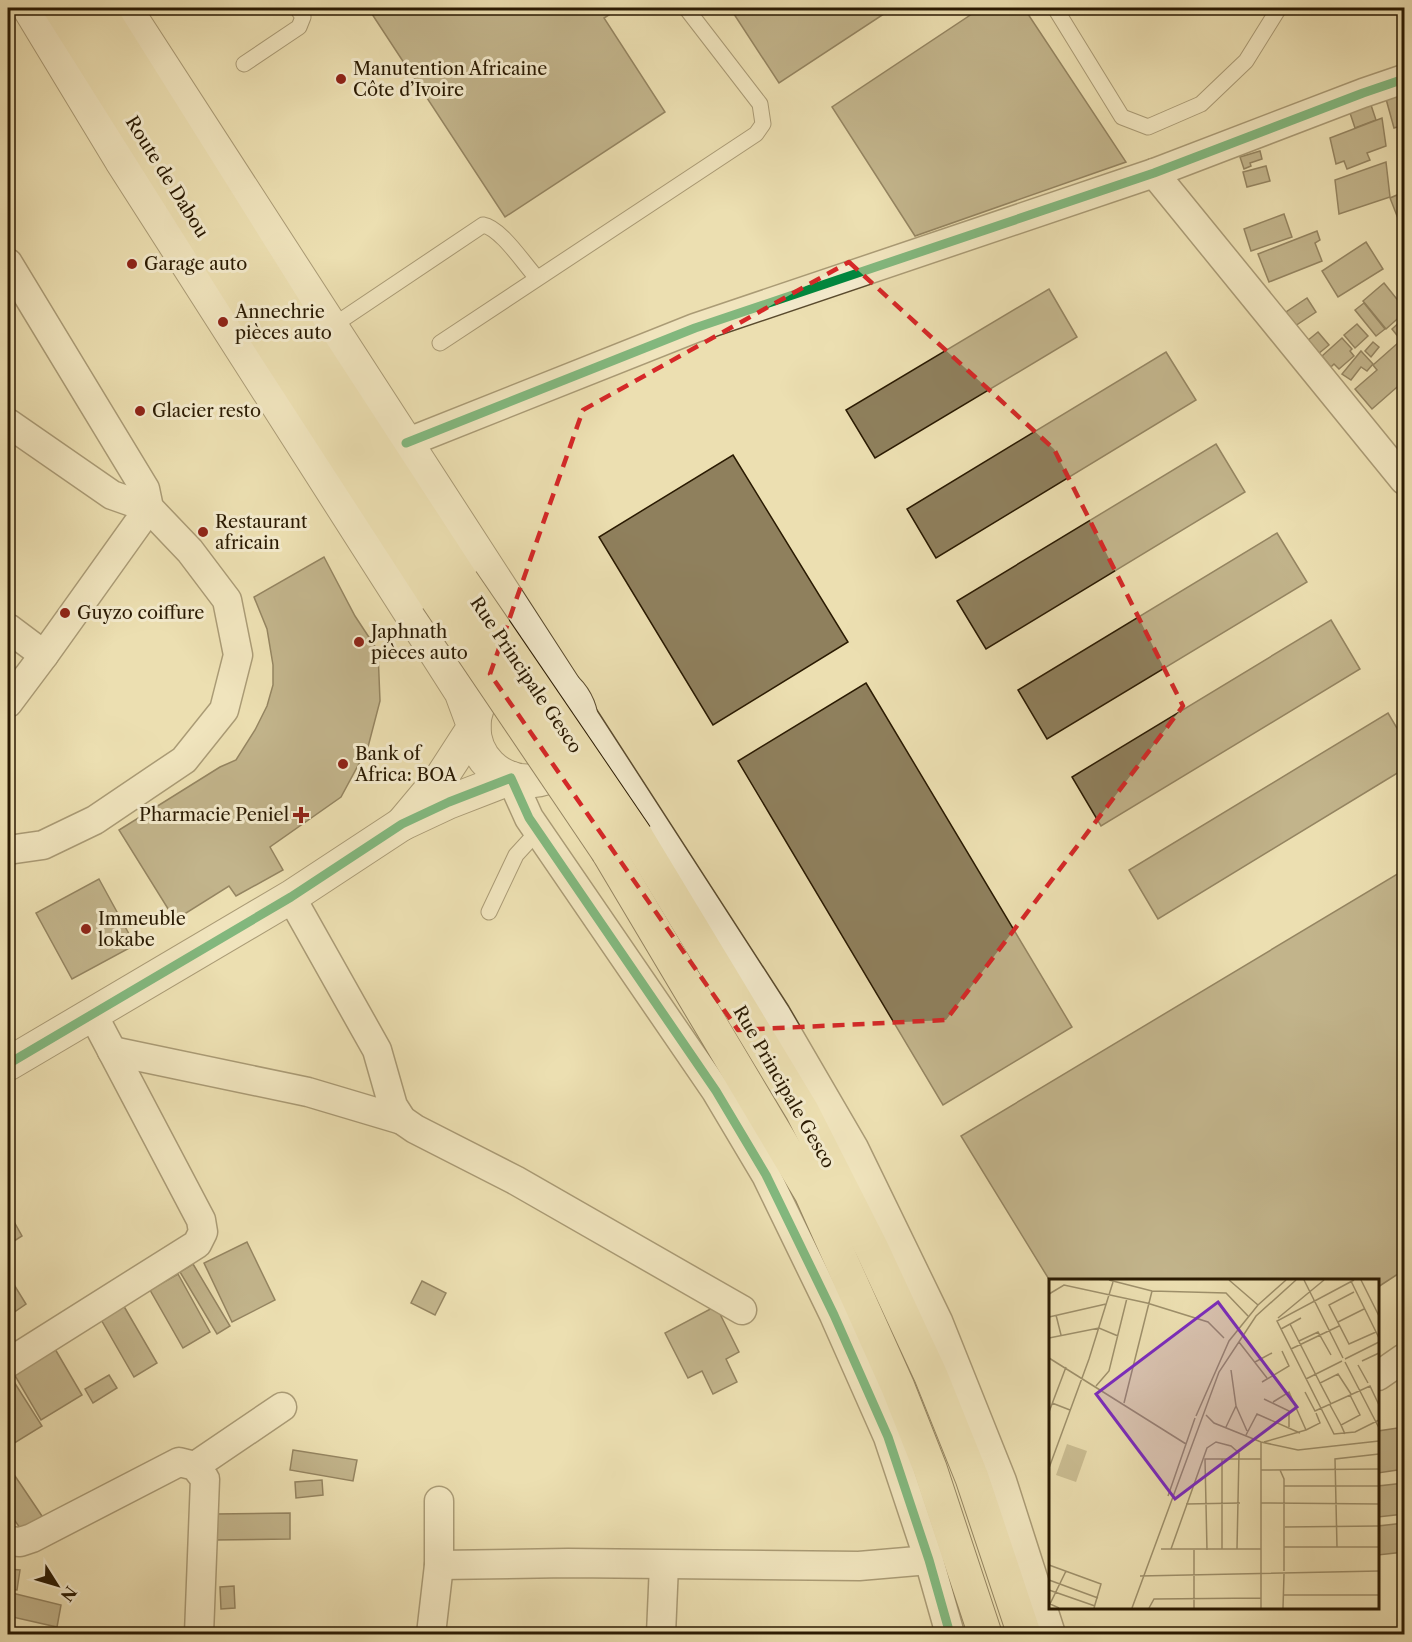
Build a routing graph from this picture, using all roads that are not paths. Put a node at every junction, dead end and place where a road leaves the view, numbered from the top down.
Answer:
1 (29, 8) edge
2 (60, 8) edge
3 (97, 8) edge
4 (125, 8) edge
5 (297, 8) edge
6 (686, 8) edge
7 (1054, 8) edge
8 (1279, 8) edge
9 (244, 64) dead end
10 (1404, 79) edge
11 (1154, 173) junction
12 (8, 263) edge
13 (537, 278) junction
14 (331, 327) junction
15 (286, 338) junction
16 (440, 343) dead end
17 (8, 423) edge
18 (406, 443) junction
19 (1404, 480) edge
20 (149, 508) junction
21 (449, 590) junction
22 (8, 628) edge
23 (44, 655) junction
24 (572, 699) junction
25 (8, 703) edge
26 (474, 727) junction
27 (511, 778) junction
28 (402, 824) junction
29 (538, 831) junction
30 (8, 850) edge
31 (291, 897) junction
32 (489, 912) dead end
33 (92, 1013) junction
34 (112, 1051) junction
35 (8, 1064) edge
36 (402, 1120) junction
37 (742, 1310) dead end
38 (1404, 1358) edge
39 (8, 1363) edge
40 (1379, 1375) edge
41 (282, 1407) dead end
42 (195, 1466) junction
43 (439, 1501) dead end
44 (8, 1541) edge
45 (929, 1560) junction
46 (439, 1565) junction
47 (664, 1565) junction
48 (199, 1635) edge
49 (431, 1635) edge
50 (661, 1635) edge
51 (950, 1635) edge
52 (985, 1635) edge
53 (1024, 1635) edge
54 (1051, 1635) edge

1 - 26 street
2 - 15 main road, Route de Dabou
3 - 15 main road, Route de Dabou
4 - 14 street
5 - 9 lane
6 - 13 lane
7 - 8 lane
10 - 11 street
11 - 18 street
11 - 19 street
12 - 20 street
13 - 14 lane
13 - 16 lane
14 - 18 street
15 - 21 main road
17 - 20 street
18 - 24 street
20 - 23 street
20 - 30 street
21 - 52 main road, Rue Principale Gesco, bridge
21 - 53 main road, Rue Principale Gesco, bridge
22 - 23 street
23 - 25 street
24 - 26 street
24 - 27 street
24 - 54 street
26 - 27 street
26 - 28 street
27 - 28 street
27 - 29 street
28 - 31 street
29 - 32 lane
29 - 45 street
31 - 33 street
31 - 36 street
33 - 34 street
33 - 35 street
34 - 36 street
34 - 39 street
36 - 37 street
38 - 40 street
41 - 42 street
42 - 44 street
42 - 48 street
43 - 46 street
45 - 47 street
45 - 51 street
46 - 47 street
46 - 49 street
47 - 50 street

